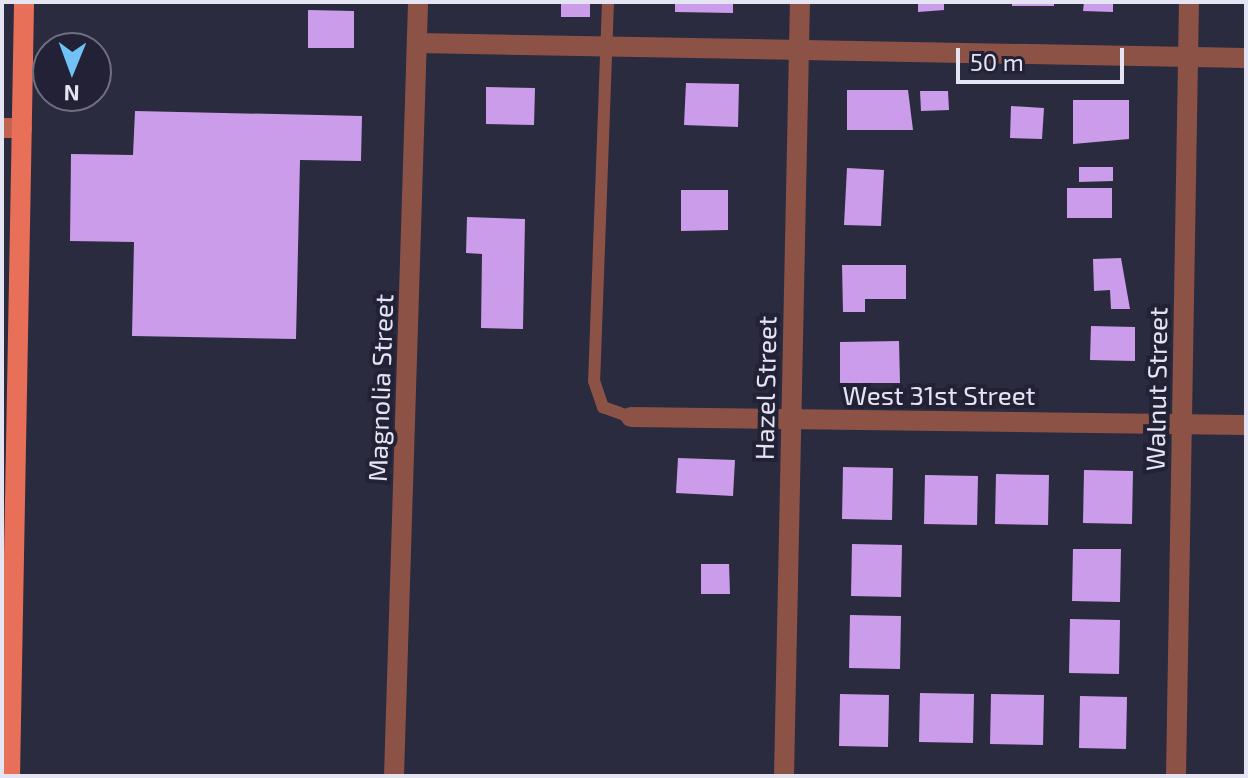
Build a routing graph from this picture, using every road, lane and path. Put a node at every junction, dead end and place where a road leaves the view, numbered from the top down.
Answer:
1 (24, 2) edge
2 (418, 2) edge
3 (608, 2) edge
4 (800, 2) edge
5 (1189, 2) edge
6 (418, 43) junction
7 (606, 47) junction
8 (800, 50) junction
9 (1188, 57) junction
10 (1246, 58) edge
11 (12, 128) edge
12 (631, 417) joint
13 (791, 420) junction
14 (1181, 423) junction
15 (1246, 425) edge
16 (8, 568) edge
17 (7, 704) edge
18 (10, 776) edge
19 (394, 776) edge
20 (784, 776) edge
21 (1176, 776) edge

1 - 11 main road
2 - 6 street, Magnolia Street
3 - 7 lane
4 - 8 street, Hazel Street
5 - 9 street, Walnut Street
6 - 7 street
6 - 19 street, Magnolia Street
7 - 8 street
7 - 12 lane
8 - 9 street
8 - 13 street, Hazel Street
9 - 10 street
9 - 14 street, Walnut Street
11 - 16 main road
12 - 13 street, West 31st Street
13 - 14 street, West 31st Street
13 - 20 street, Hazel Street
14 - 15 street, West 31st Street
14 - 21 street, Walnut Street
16 - 17 main road
17 - 18 main road

